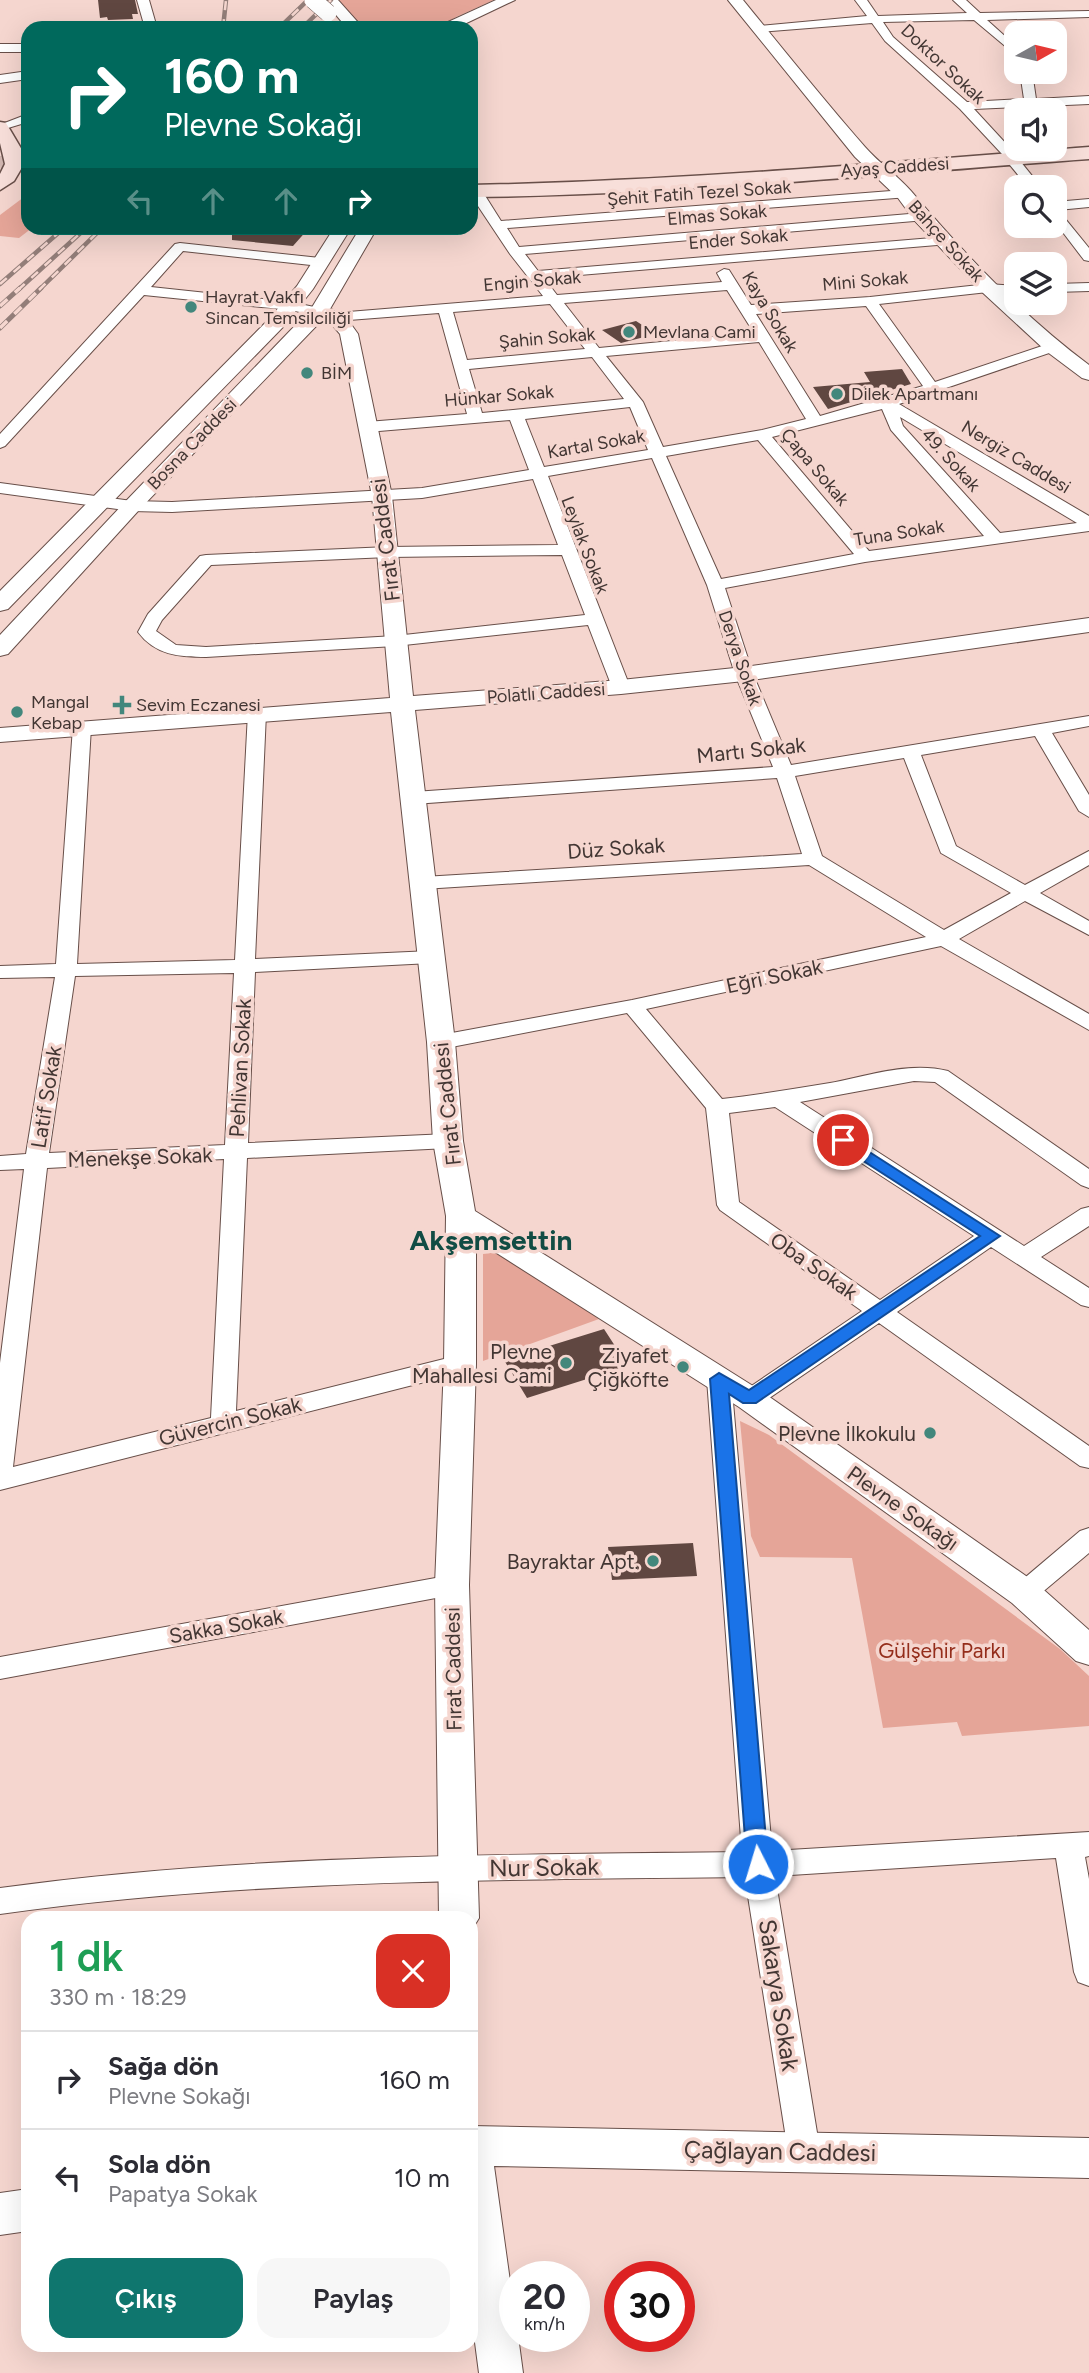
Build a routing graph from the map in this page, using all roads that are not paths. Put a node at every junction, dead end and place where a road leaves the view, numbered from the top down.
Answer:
1 (143, 0) edge
2 (313, 0) edge
3 (508, 0) edge
4 (528, 0) edge
5 (735, 0) edge
6 (861, 0) edge
7 (959, 0) edge
8 (1024, 0) edge
9 (331, 5) edge
10 (765, 9) dead end
11 (1089, 14) edge
12 (975, 16) junction
13 (875, 19) junction
14 (1023, 20) junction
15 (149, 21) edge
16 (339, 21) edge
17 (348, 21) edge
18 (459, 21) edge
19 (478, 22) edge
20 (779, 27) junction
21 (759, 29) junction
22 (1004, 41) edge
23 (796, 46) dead end
24 (0, 48) edge
25 (21, 48) edge
26 (21, 76) edge
27 (0, 79) edge
28 (1089, 100) edge
29 (1067, 102) edge
30 (1004, 105) edge
31 (964, 106) junction
32 (21, 119) edge
33 (3, 123) edge
34 (21, 138) edge
35 (1089, 144) edge
36 (1067, 146) edge
37 (0, 149) edge
38 (1004, 150) edge
39 (1089, 153) edge
40 (1067, 154) edge
41 (1004, 155) edge
42 (0, 156) edge
43 (886, 161) junction
44 (1014, 161) edge
45 (1025, 175) edge
46 (699, 178) junction
47 (7, 187) edge
48 (478, 187) edge
49 (478, 187) edge
50 (667, 189) junction
51 (911, 189) junction
52 (478, 196) edge
53 (1089, 204) edge
54 (1067, 205) edge
55 (683, 213) junction
56 (940, 213) dead end
57 (922, 217) junction
58 (497, 225) junction
59 (1067, 229) edge
60 (337, 235) edge
61 (365, 235) edge
62 (697, 237) junction
63 (944, 241) junction
64 (515, 251) junction
65 (1089, 257) edge
66 (716, 261) junction
67 (320, 262) junction
68 (535, 275) junction
69 (1004, 281) edge
70 (732, 285) junction
71 (1089, 287) edge
72 (988, 288) junction
73 (1067, 288) edge
74 (141, 290) junction
75 (1004, 290) edge
76 (555, 299) junction
77 (870, 301) junction
78 (290, 306) junction
79 (445, 308) junction
80 (746, 310) junction
81 (328, 314) junction
82 (1041, 315) edge
83 (762, 337) junction
84 (1053, 346) junction
85 (598, 354) junction
86 (1089, 354) edge
87 (460, 365) junction
88 (1089, 374) edge
89 (931, 387) junction
90 (635, 402) junction
91 (887, 403) junction
92 (516, 415) junction
93 (476, 419) junction
94 (816, 422) junction
95 (367, 427) junction
96 (762, 435) junction
97 (0, 443) edge
98 (659, 452) junction
99 (537, 473) junction
100 (0, 488) edge
101 (382, 496) junction
102 (0, 500) edge
103 (94, 507) junction
104 (128, 510) junction
105 (1089, 525) edge
106 (995, 538) junction
107 (569, 550) junction
108 (388, 552) junction
109 (865, 557) junction
110 (715, 585) junction
111 (0, 604) edge
112 (593, 619) junction
113 (1089, 625) edge
114 (396, 641) junction
115 (0, 649) edge
116 (744, 674) junction
117 (621, 687) junction
118 (404, 703) junction
119 (257, 713) junction
120 (1089, 721) edge
121 (82, 727) junction
122 (1041, 730) junction
123 (0, 735) edge
124 (910, 749) junction
125 (783, 772) junction
126 (414, 798) junction
127 (1089, 811) edge
128 (1089, 858) edge
129 (813, 859) junction
130 (422, 883) junction
131 (1026, 892) junction
132 (1089, 929) edge
133 (944, 939) junction
134 (431, 957) junction
135 (245, 966) junction
136 (66, 970) junction
137 (0, 972) edge
138 (632, 1006) junction
139 (1089, 1023) edge
140 (441, 1042) junction
141 (779, 1100) junction
142 (717, 1107) junction
143 (449, 1141) junction
144 (237, 1153) junction
145 (36, 1162) junction
146 (0, 1163) edge
147 (1089, 1180) edge
148 (1089, 1215) edge
149 (461, 1216) junction
150 (991, 1236) junction
151 (1024, 1258) junction
152 (1089, 1299) edge
153 (879, 1311) junction
154 (460, 1364) junction
155 (719, 1379) junction
156 (750, 1399) junction
157 (223, 1422) junction
158 (1089, 1459) edge
159 (0, 1467) edge
160 (0, 1480) edge
161 (1089, 1538) edge
162 (452, 1585) junction
163 (1024, 1593) junction
164 (1089, 1651) edge
165 (0, 1668) edge
166 (1079, 1845) edge
167 (758, 1864) junction
168 (457, 1868) junction
169 (0, 1901) edge
170 (460, 1911) edge
171 (1089, 1972) edge
172 (478, 2148) edge
173 (804, 2151) junction
174 (1089, 2158) edge
175 (478, 2200) edge
176 (21, 2211) edge
177 (0, 2214) edge
178 (501, 2373) edge

1 - 15 street
2 - 9 street, bridge
3 - 18 street
4 - 19 street
5 - 21 street, Bahçe Sokak
6 - 13 street, Doktor Sokak
7 - 12 street
8 - 14 street
9 - 16 street
9 - 17 street
10 - 20 street
11 - 14 street
12 - 13 street
12 - 14 street
12 - 22 street
13 - 20 street
13 - 31 street, Doktor Sokak
20 - 21 street
20 - 23 street
21 - 43 street, Bahçe Sokak
24 - 25 street
26 - 27 street
28 - 29 street
30 - 31 street
31 - 38 street, Doktor Sokak
32 - 33 street
33 - 34 main road
33 - 47 main road
35 - 36 main road
37 - 42 main road
39 - 40 main road, Ayaş Caddesi
41 - 43 main road, Ayaş Caddesi
43 - 46 main road, Ayaş Caddesi
43 - 51 street, Bahçe Sokak
43 - 51 street, Bahçe Sokak
44 - 45 street, Doktor Sokak
46 - 48 main road
46 - 50 main road
49 - 50 main road
50 - 55 street, Kaya Sokak
51 - 55 street, Şehit Fatih Tezel Sokak
51 - 57 street, Bahçe Sokak
52 - 58 street, Derya Sokak
53 - 54 street
55 - 58 street, Şehit Fatih Tezel Sokak
55 - 62 street, Kaya Sokak
56 - 69 street, Bahçe Sokak
57 - 62 street, Elmas Sokak
57 - 63 street, Bahçe Sokak
58 - 64 street, Derya Sokak
59 - 65 street
60 - 67 street, Bosna Caddesi
61 - 81 street, Bosna Caddesi
62 - 64 street, Elmas Sokak
62 - 66 street, Kaya Sokak
63 - 66 street, Ender Sokak
63 - 72 street, Bahçe Sokak
64 - 68 street, Derya Sokak
66 - 68 street, Ender Sokak
66 - 70 street, Kaya Sokak
67 - 74 street
67 - 78 street, Bosna Caddesi
68 - 76 street, Derya Sokak
70 - 76 street, Engin Sokak
70 - 80 street, Kaya Sokak
71 - 73 street
72 - 75 street, Mini Sokak
72 - 77 street, Mini Sokak
72 - 84 street, Bahçe Sokak
74 - 78 street, Engin Sokak
74 - 97 street
76 - 79 street, Engin Sokak
76 - 85 street, Derya Sokak
77 - 80 street, Mini Sokak
77 - 89 street
78 - 81 street, Engin Sokak
78 - 103 street, Bosna Caddesi
79 - 81 street, Engin Sokak
79 - 87 street
80 - 83 street, Kaya Sokak
81 - 95 street, Fırat Caddesi
81 - 104 street, Bosna Caddesi
82 - 86 street
83 - 85 street, Şahin Sokak
83 - 94 street, Kaya Sokak
84 - 88 street, Bahçe Sokak
84 - 89 street, Kartal Sokak
85 - 87 street, Şahin Sokak
85 - 90 street, Derya Sokak
87 - 93 street
89 - 91 street, Kartal Sokak
90 - 92 street, Hünkar Sokak
90 - 98 street, Derya Sokak
91 - 94 street, Kartal Sokak
91 - 105 street, Nergiz Caddesi
91 - 106 street, 49. Sokak
92 - 93 street, Hünkar Sokak
92 - 99 street, Leylak Sokak
93 - 95 street, Hünkar Sokak
94 - 96 street, Kartal Sokak
95 - 101 street, Fırat Caddesi
96 - 98 street, Kartal Sokak
96 - 109 street, Çapa Sokak
98 - 99 street, Kartal Sokak
98 - 110 street, Derya Sokak
99 - 101 street, Kartal Sokak
99 - 107 street, Leylak Sokak
100 - 103 street
101 - 104 street, Kartal Sokak
101 - 108 street, Fırat Caddesi
102 - 103 street
103 - 104 street, Kartal Sokak
103 - 111 street, Bosna Caddesi
104 - 115 street, Bosna Caddesi
105 - 106 street, Tuna Sokak
106 - 109 street, Tuna Sokak
107 - 108 street
107 - 112 street, Leylak Sokak
108 - 114 street, Fırat Caddesi
108 - 114 street
109 - 110 street, Tuna Sokak
110 - 116 street, Derya Sokak
112 - 114 street
112 - 117 street, Leylak Sokak
113 - 116 street, Polatlı Caddesi
114 - 118 street, Fırat Caddesi
116 - 117 street, Polatlı Caddesi
116 - 125 street, Derya Sokak
117 - 118 street, Polatlı Caddesi
118 - 119 street, Polatlı Caddesi
118 - 126 street, Fırat Caddesi
119 - 121 street, Polatlı Caddesi
119 - 135 street, Pehlivan Sokak
120 - 122 street, Martı Sokak
121 - 123 street, Polatlı Caddesi
121 - 136 street, Latif Sokak
122 - 124 street, Martı Sokak
122 - 127 street
124 - 125 street, Martı Sokak
124 - 131 street
125 - 126 street, Martı Sokak
125 - 129 street, Derya Sokak
126 - 130 street, Fırat Caddesi
128 - 131 street, Eğri Sokak
129 - 130 street, Düz Sokak
129 - 133 street
130 - 134 street, Fırat Caddesi
131 - 132 street
131 - 133 street, Eğri Sokak
133 - 138 street, Eğri Sokak
133 - 139 street
134 - 135 street
134 - 140 street, Fırat Caddesi
135 - 136 street
135 - 144 street, Pehlivan Sokak
136 - 137 street
136 - 145 street, Latif Sokak
138 - 140 street, Eğri Sokak
138 - 142 street
140 - 143 street, Fırat Caddesi
141 - 142 street
141 - 147 street
141 - 150 street
142 - 153 street, Oba Sokak
143 - 144 street, Menekşe Sokak
143 - 149 street, Fırat Caddesi
144 - 145 street, Menekşe Sokak
144 - 157 street, Pehlivan Sokak
145 - 146 street, Menekşe Sokak
145 - 159 street, Latif Sokak
148 - 151 street
149 - 154 street, Fırat Caddesi
149 - 155 street, Plevne Sokağı
150 - 151 street
150 - 153 street
151 - 152 street
153 - 156 street
153 - 158 street, Oba Sokak
154 - 157 street, Güvercin Sokak
154 - 162 street, Fırat Caddesi
155 - 156 street, Plevne Sokağı
155 - 167 street, Sakarya Sokak
156 - 163 street, Plevne Sokağı
157 - 160 street, Güvercin Sokak
161 - 163 street
162 - 165 street, Sakka Sokak
162 - 168 street, Fırat Caddesi
163 - 164 street, Plevne Sokağı
166 - 167 street, Nur Sokak
166 - 171 street
167 - 168 street, Nur Sokak
167 - 173 street, Sakarya Sokak
168 - 169 street, Nur Sokak
168 - 170 street, Fırat Caddesi
172 - 173 street, Çağlayan Caddesi
173 - 174 street, Çağlayan Caddesi
175 - 178 street
176 - 177 street

